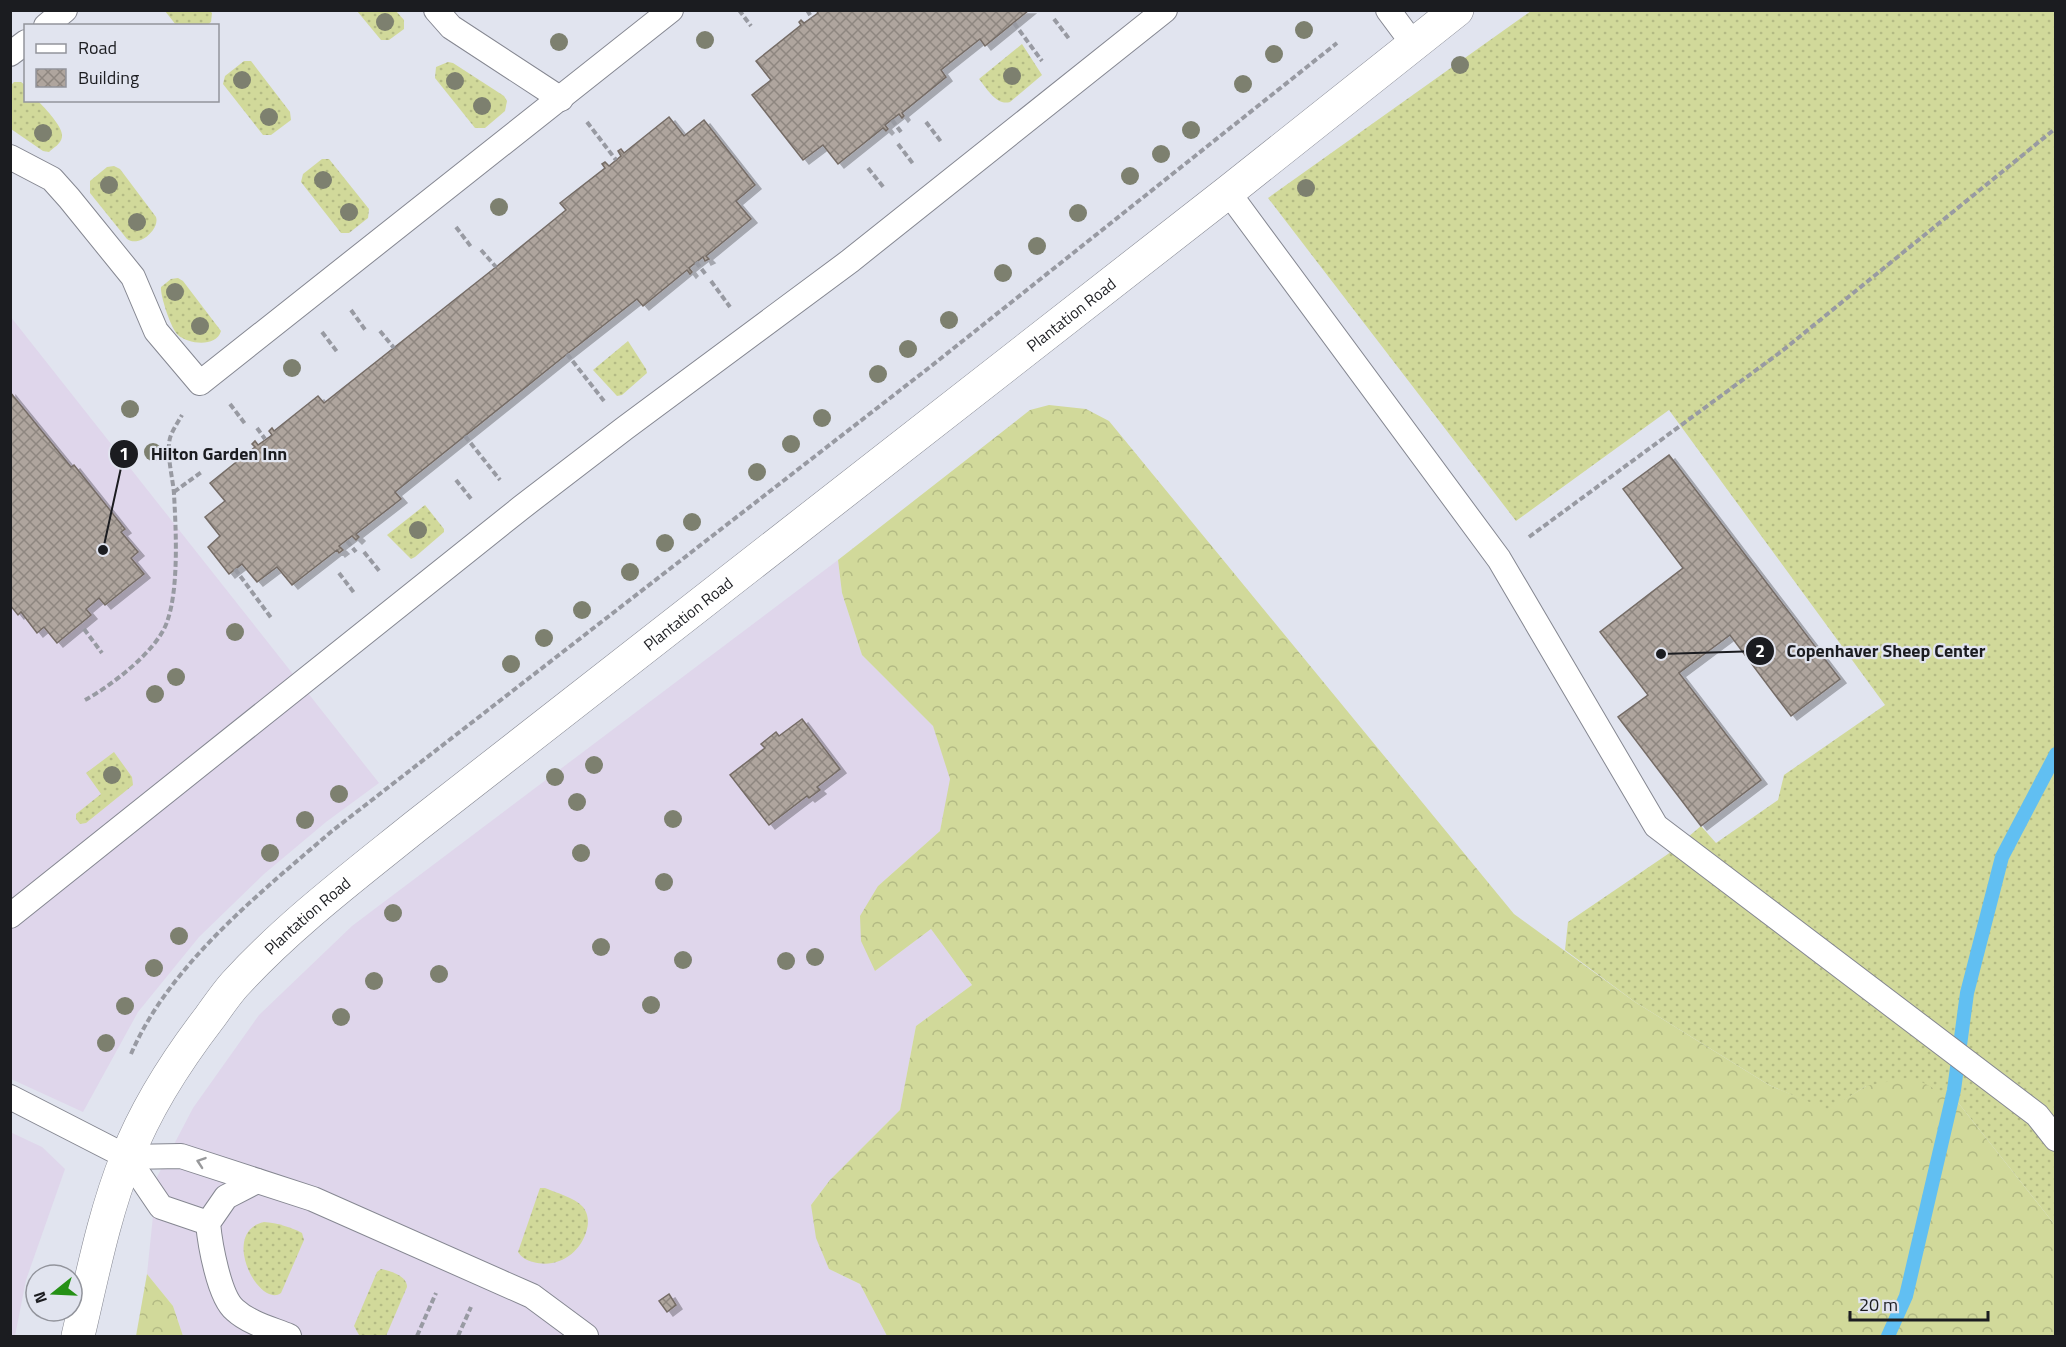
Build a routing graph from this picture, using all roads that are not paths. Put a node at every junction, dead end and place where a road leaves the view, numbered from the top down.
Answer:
1 (64, 10) edge
2 (436, 10) edge
3 (671, 10) edge
4 (1165, 10) edge
5 (1388, 10) edge
6 (1457, 10) edge
7 (48, 24) edge
8 (24, 44) edge
9 (1414, 45) junction
10 (10, 54) edge
11 (561, 99) junction
12 (10, 157) edge
13 (1228, 192) junction
14 (10, 916) edge
15 (10, 1097) edge
16 (2055, 1139) edge
17 (127, 1157) junction
18 (256, 1181) junction
19 (208, 1223) junction
20 (580, 1335) edge
21 (78, 1336) edge
22 (289, 1336) edge

1 - 7 lane
2 - 11 lane
3 - 11 lane
4 - 14 lane
5 - 9 lane
6 - 9 street, Plantation Road
8 - 10 lane
9 - 13 street, Plantation Road
11 - 12 lane
13 - 16 lane
13 - 17 street, Plantation Road
15 - 17 lane
18 -> 17 lane
17 - 19 lane
17 - 21 street, Plantation Road
18 - 19 lane
18 - 20 lane
19 - 22 lane

